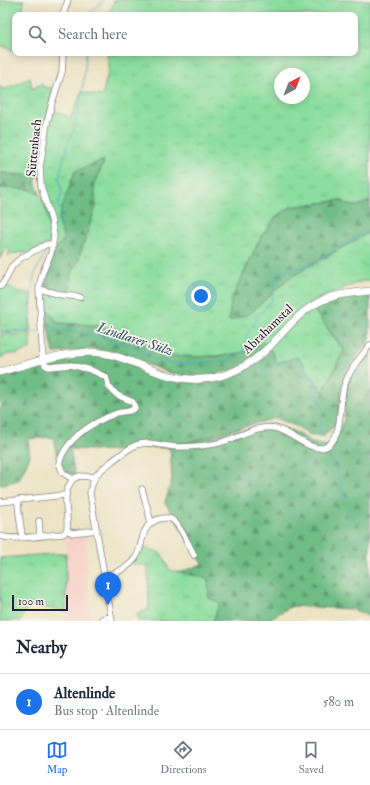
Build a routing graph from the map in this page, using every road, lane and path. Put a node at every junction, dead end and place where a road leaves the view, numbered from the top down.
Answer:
1 (68, 0) edge
2 (63, 12) edge
3 (63, 56) edge
4 (53, 245) junction
5 (1, 286) dead end
6 (39, 289) junction
7 (370, 291) edge
8 (80, 297) dead end
9 (370, 345) edge
10 (43, 360) junction
11 (0, 372) edge
12 (94, 477) junction
13 (73, 479) junction
14 (142, 489) dead end
15 (65, 495) junction
16 (18, 500) junction
17 (0, 502) edge
18 (39, 521) dead end
19 (151, 522) junction
20 (67, 530) junction
21 (97, 530) junction
22 (0, 536) edge
23 (40, 536) junction
24 (22, 537) junction
25 (194, 555) dead end
26 (104, 576) junction
27 (111, 619) edge
28 (100, 621) edge

1 - 2 street
3 - 4 street, Süttenbach
4 - 5 street
4 - 6 street, Süttenbach
6 - 8 street
6 - 10 street, Süttenbach
7 - 10 main road, Abrahamstal
9 - 12 street
10 - 11 main road, Abrahamstal
10 - 13 street
12 - 13 street
12 - 21 street
13 - 15 street
14 - 19 street
15 - 16 street
15 - 20 street
16 - 17 street
16 - 24 street
18 - 23 street
19 - 25 street
19 - 26 street
20 - 21 street
20 - 23 street
21 - 26 street
22 - 24 street
23 - 24 street
26 - 27 street
27 - 28 street

